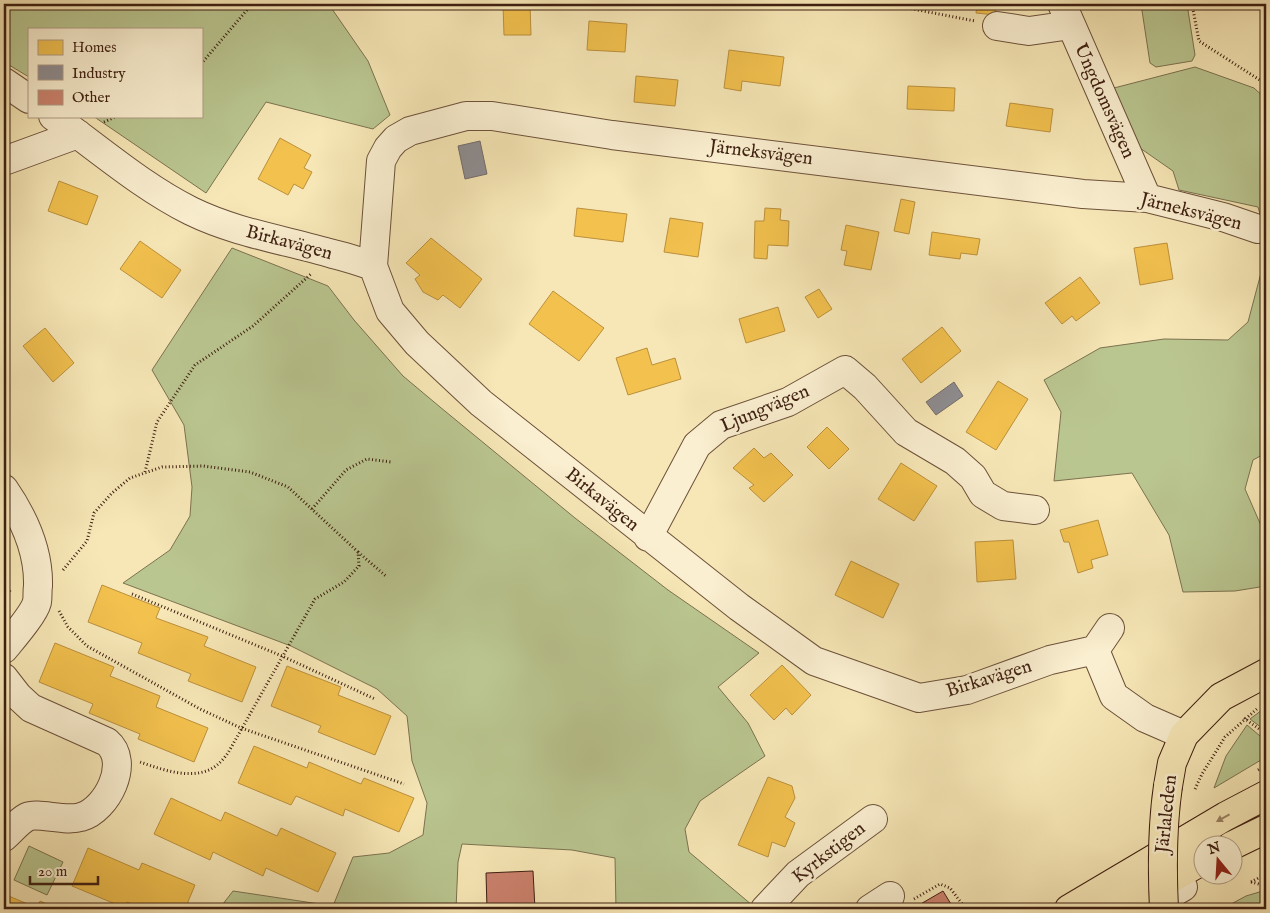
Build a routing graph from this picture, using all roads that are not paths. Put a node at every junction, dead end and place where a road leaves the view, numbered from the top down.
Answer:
1 (1067, 14) edge
2 (997, 26) road end
3 (4, 82) edge
4 (28, 98) edge
5 (56, 118) edge
6 (78, 134) junction
7 (4, 161) edge
8 (1147, 198) junction
9 (1258, 229) dead end
10 (373, 266) junction
11 (4, 489) edge
12 (1035, 510) dead end
13 (648, 536) junction
14 (1110, 628) dead end
15 (4, 649) edge
16 (1095, 650) junction
17 (1266, 672) edge
18 (4, 678) edge
19 (1184, 735) junction
20 (1266, 795) edge
21 (873, 818) dead end
22 (1266, 829) edge
23 (4, 837) edge
24 (1242, 840) edge
25 (1266, 843) edge
26 (1242, 855) edge
27 (1192, 867) edge
28 (1192, 882) edge
29 (765, 909) edge
30 (1069, 909) edge
31 (1117, 909) edge
32 (1146, 909) edge
33 (1164, 909) edge

1 - 2 street
1 - 8 street, Ungdomsvägen
3 - 4 street
5 - 6 street, Birkavägen
6 - 7 street
6 - 10 street, Birkavägen
8 - 9 street, Järneksvägen
8 - 10 street, Järneksvägen
10 - 13 street, Birkavägen
11 - 15 street
12 - 13 street, Ljungvägen
13 - 16 street, Birkavägen
14 - 16 street
16 - 19 street
17 - 19 main road, Järlaleden
18 - 23 street
19 - 33 main road, Järlaleden, bridge
20 -> 30 main road
21 - 29 street, Kyrkstigen
22 - 24 main road
25 - 26 street
27 - 31 main road
28 - 32 street

